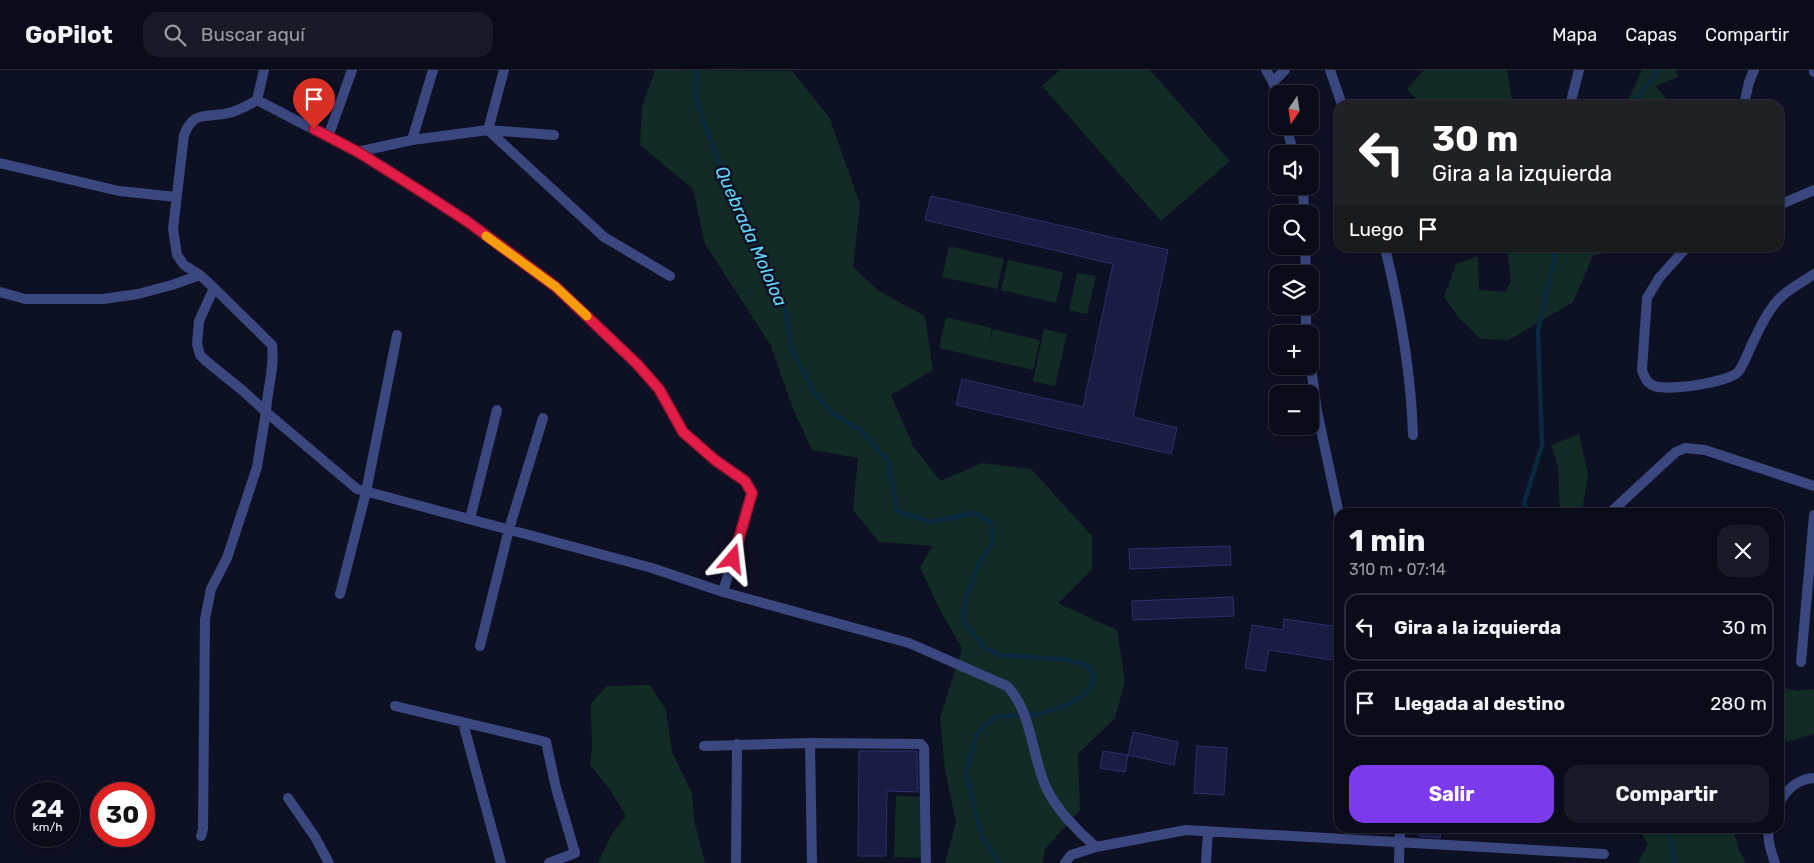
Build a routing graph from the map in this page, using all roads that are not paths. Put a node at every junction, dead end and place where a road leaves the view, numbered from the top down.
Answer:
1 (264, 70) edge
2 (352, 70) edge
3 (433, 70) edge
4 (504, 70) edge
5 (1266, 70) edge
6 (1285, 70) edge
7 (1330, 70) edge
8 (1579, 70) edge
9 (1754, 70) edge
10 (1273, 82) junction
11 (1274, 85) edge
12 (257, 100) junction
13 (1340, 100) edge
14 (1571, 100) edge
15 (1745, 100) edge
16 (488, 130) junction
17 (554, 135) dead end
18 (328, 137) junction
19 (412, 140) junction
20 (358, 152) junction
21 (0, 163) edge
22 (1814, 190) edge
23 (176, 197) junction
24 (1784, 203) edge
25 (1386, 252) edge
26 (1682, 252) edge
27 (1814, 274) edge
28 (200, 275) junction
29 (670, 276) dead end
30 (214, 288) junction
31 (0, 292) edge
32 (398, 335) dead end
33 (1312, 375) edge
34 (497, 410) dead end
35 (266, 412) junction
36 (544, 418) dead end
37 (1413, 435) dead end
38 (1814, 486) edge
39 (366, 492) junction
40 (1338, 508) edge
41 (1615, 508) edge
42 (1814, 515) edge
43 (470, 519) junction
44 (509, 529) junction
45 (723, 592) junction
46 (340, 594) dead end
47 (480, 646) dead end
48 (1801, 662) dead end
49 (395, 706) dead end
50 (462, 723) junction
51 (810, 743) junction
52 (737, 744) junction
53 (704, 746) dead end
54 (1814, 778) edge
55 (1784, 796) edge
56 (288, 798) dead end
57 (1208, 830) junction
58 (1400, 833) edge
59 (1768, 833) edge
60 (201, 836) dead end
61 (1399, 841) junction
62 (1096, 846) junction
63 (1604, 854) dead end
64 (329, 863) edge
65 (501, 863) edge
66 (549, 863) edge
67 (736, 863) edge
68 (812, 863) edge
69 (926, 863) edge
70 (1065, 863) edge
71 (1206, 863) edge
72 (1399, 863) edge
73 (1775, 863) edge

1 - 12 street
2 - 18 street
3 - 19 street
4 - 16 street
5 - 10 street
6 - 10 street
7 - 13 street
8 - 14 street
9 - 15 street
10 - 11 street
12 - 18 street
12 - 23 street
16 - 17 street
16 - 19 street
16 - 29 street
18 - 20 street
19 - 20 street
20 - 45 street
21 - 23 street
22 - 24 street
23 - 28 street
25 - 37 street
26 - 27 street
28 - 30 street
28 - 31 street
30 - 35 street
30 - 35 street
32 - 39 street
33 - 40 street
34 - 43 street
35 - 39 street
35 - 60 street
36 - 44 street
38 - 41 street
39 - 43 street
39 - 46 street
42 - 48 street
43 - 44 street
44 - 45 street
44 - 47 street
45 - 62 street
49 - 50 street
50 - 65 street
50 - 66 street
51 - 52 street
51 - 68 street
51 - 69 street
52 - 53 street
52 - 67 street
54 - 55 street
56 - 64 street
57 - 61 street
57 - 62 street
57 - 71 street
58 - 61 street
59 - 73 street
61 - 63 street
61 - 72 street
62 - 70 street

